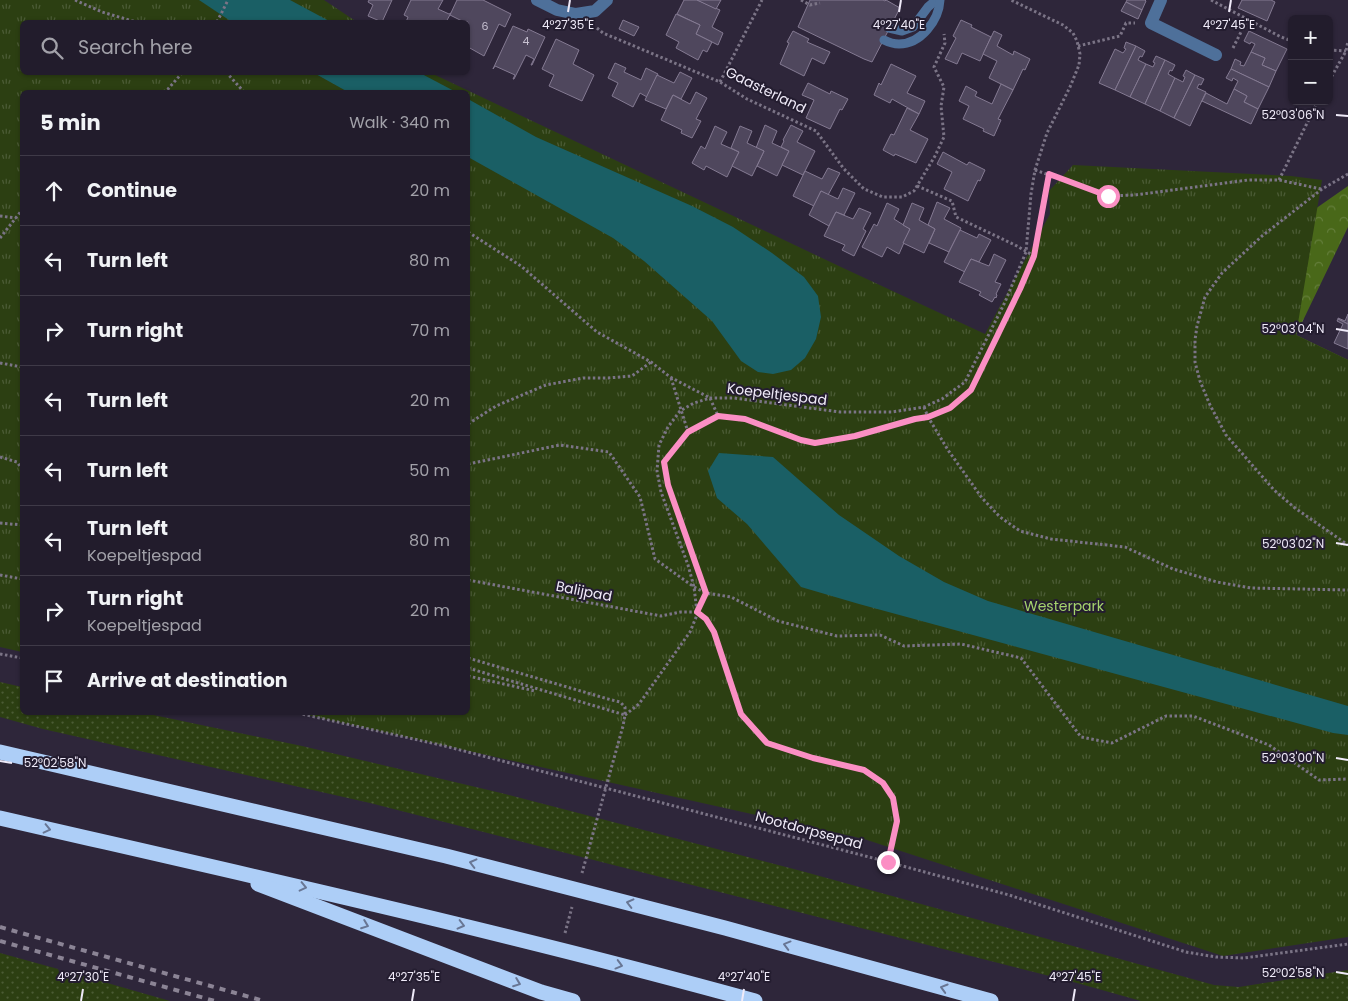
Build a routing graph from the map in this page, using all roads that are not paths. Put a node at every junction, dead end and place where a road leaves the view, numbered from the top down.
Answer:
1 (537, 0) edge
2 (607, 0) edge
3 (1161, 0) edge
4 (938, 2) edge
5 (889, 28) dead end
6 (884, 40) dead end
7 (1216, 55) road end
8 (0, 752) edge
9 (0, 818) edge
10 (205, 864) junction
11 (573, 1001) edge
12 (755, 1001) edge
13 (991, 1001) edge

1 - 2 street
3 - 7 street
4 - 5 lane
4 - 6 lane
13 -> 8 highway
9 -> 10 highway
10 -> 11 highway
10 -> 12 highway

